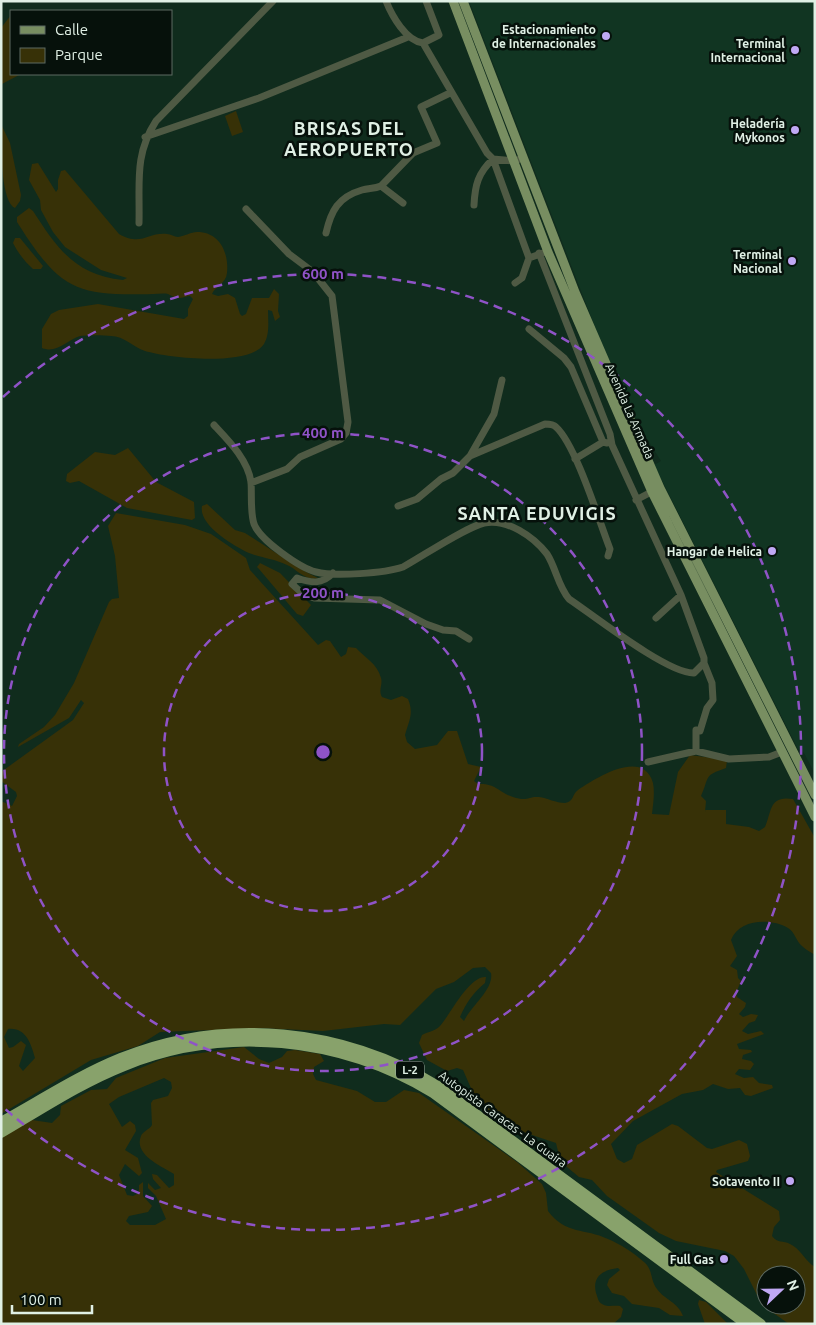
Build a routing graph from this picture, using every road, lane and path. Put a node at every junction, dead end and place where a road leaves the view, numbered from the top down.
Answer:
1 (273, 1) edge
2 (386, 1) edge
3 (426, 1) edge
4 (453, 1) edge
5 (463, 1) edge
6 (408, 36) junction
7 (423, 43) junction
8 (450, 93) junction
9 (145, 137) junction
10 (493, 159) junction
11 (518, 160) junction
12 (381, 186) junction
13 (403, 203) dead end
14 (474, 205) dead end
15 (246, 209) dead end
16 (139, 222) dead end
17 (326, 233) dead end
18 (544, 252) junction
19 (529, 258) junction
20 (515, 283) dead end
21 (529, 329) dead end
22 (502, 380) dead end
23 (214, 425) dead end
24 (603, 442) junction
25 (612, 445) junction
26 (470, 456) junction
27 (575, 459) junction
28 (251, 483) junction
29 (656, 490) junction
30 (636, 500) junction
31 (398, 506) dead end
32 (608, 556) dead end
33 (333, 573) junction
34 (681, 595) junction
35 (656, 618) dead end
36 (469, 639) dead end
37 (704, 663) junction
38 (696, 751) junction
39 (782, 752) junction
40 (648, 762) dead end
41 (815, 795) edge
42 (815, 817) edge
43 (1, 1122) edge
44 (1, 1132) edge
45 (746, 1324) edge
46 (761, 1324) edge

1 - 9 street
2 - 6 street
3 - 7 street
4 - 11 main road, Avenida La Armada
5 - 11 main road, Avenida La Armada
6 - 7 street
6 - 9 street
7 - 8 street
8 - 10 street
8 - 12 street
9 - 16 street
10 - 11 street
10 - 14 street
10 - 19 street
11 - 18 main road, Avenida La Armada
11 - 29 main road, Avenida La Armada
12 - 13 street
12 - 17 street
15 - 28 street
18 - 19 street
18 - 25 street
18 - 29 main road, Avenida La Armada
19 - 20 street
21 - 24 street
22 - 26 street
23 - 28 street
24 - 25 street
24 - 27 street
25 - 30 street
26 - 27 street
26 - 31 street
27 - 32 street
28 - 33 street
29 - 30 street
29 - 39 main road, Avenida La Armada
29 - 41 main road, Avenida La Armada
30 - 34 street
33 - 36 street
33 - 37 street
34 - 35 street
34 - 37 street
37 - 38 street
38 - 39 street
38 - 40 street
39 - 42 main road, Avenida La Armada
43 - 46 highway, Autopista Caracas - La Guaira / L-2
44 - 45 highway, Autopista Caracas - La Guaira / L-2

